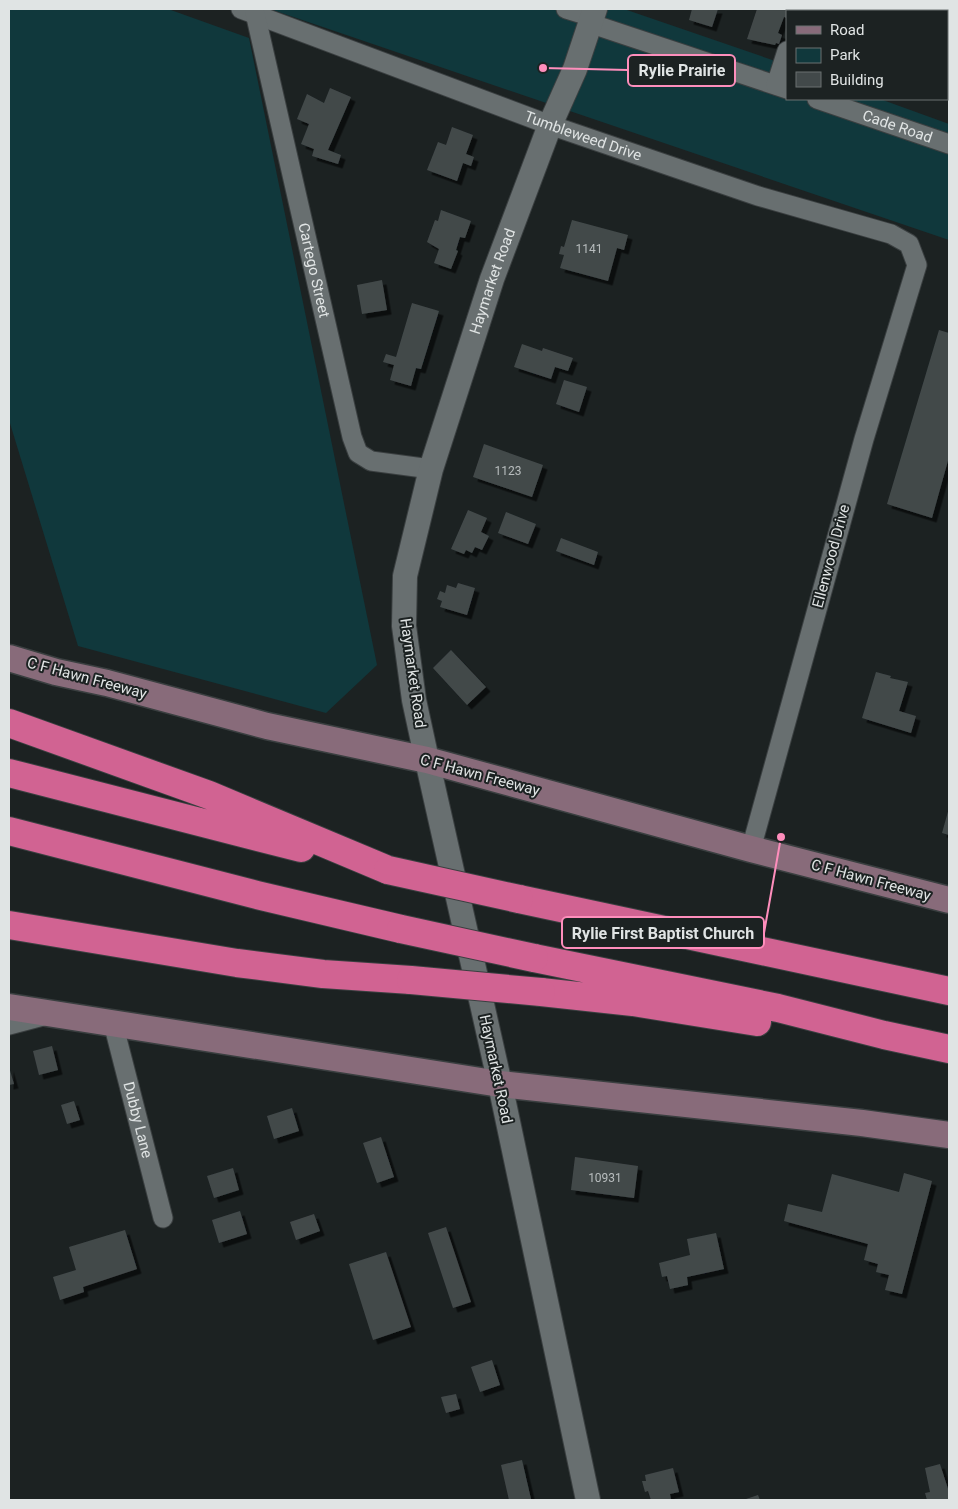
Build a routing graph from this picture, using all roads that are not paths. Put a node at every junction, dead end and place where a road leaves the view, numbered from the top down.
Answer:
1 (566, 9) edge
2 (248, 11) edge
3 (592, 16) edge
4 (786, 57) edge
5 (781, 87) edge
6 (820, 100) edge
7 (550, 125) junction
8 (949, 144) edge
9 (917, 265) joint
10 (431, 468) junction
11 (9, 658) edge
12 (9, 723) edge
13 (427, 760) junction
14 (9, 773) edge
15 (17, 834) edge
16 (751, 848) junction
17 (388, 870) junction
18 (949, 900) edge
19 (9, 925) edge
20 (949, 991) edge
21 (9, 1007) edge
22 (54, 1013) junction
23 (113, 1023) junction
24 (9, 1025) edge
25 (884, 1035) junction
26 (949, 1049) edge
27 (500, 1084) junction
28 (949, 1135) edge
29 (163, 1218) dead end
30 (588, 1500) edge

1 - 3 street
2 - 7 street, Tumbleweed Drive
2 - 10 street, Cartego Street
3 - 5 street
3 - 7 street, Haymarket Road
4 - 5 street
6 - 8 street, Cade Road
7 - 9 street, Tumbleweed Drive
7 - 10 street, Haymarket Road
9 - 16 street, Ellenwood Drive
10 - 13 street, Haymarket Road
11 - 13 main road, C F Hawn Freeway
12 - 17 highway
13 - 16 main road, C F Hawn Freeway
13 - 27 street, Haymarket Road
14 - 17 highway
15 - 25 highway, bridge
16 - 18 main road, C F Hawn Freeway
17 - 20 highway, bridge
19 - 25 highway, bridge
21 - 22 main road
22 - 23 main road
22 - 24 street
23 - 27 main road
23 - 29 street, Dubby Lane
25 - 26 highway
27 - 28 main road
27 - 30 street, Haymarket Road

